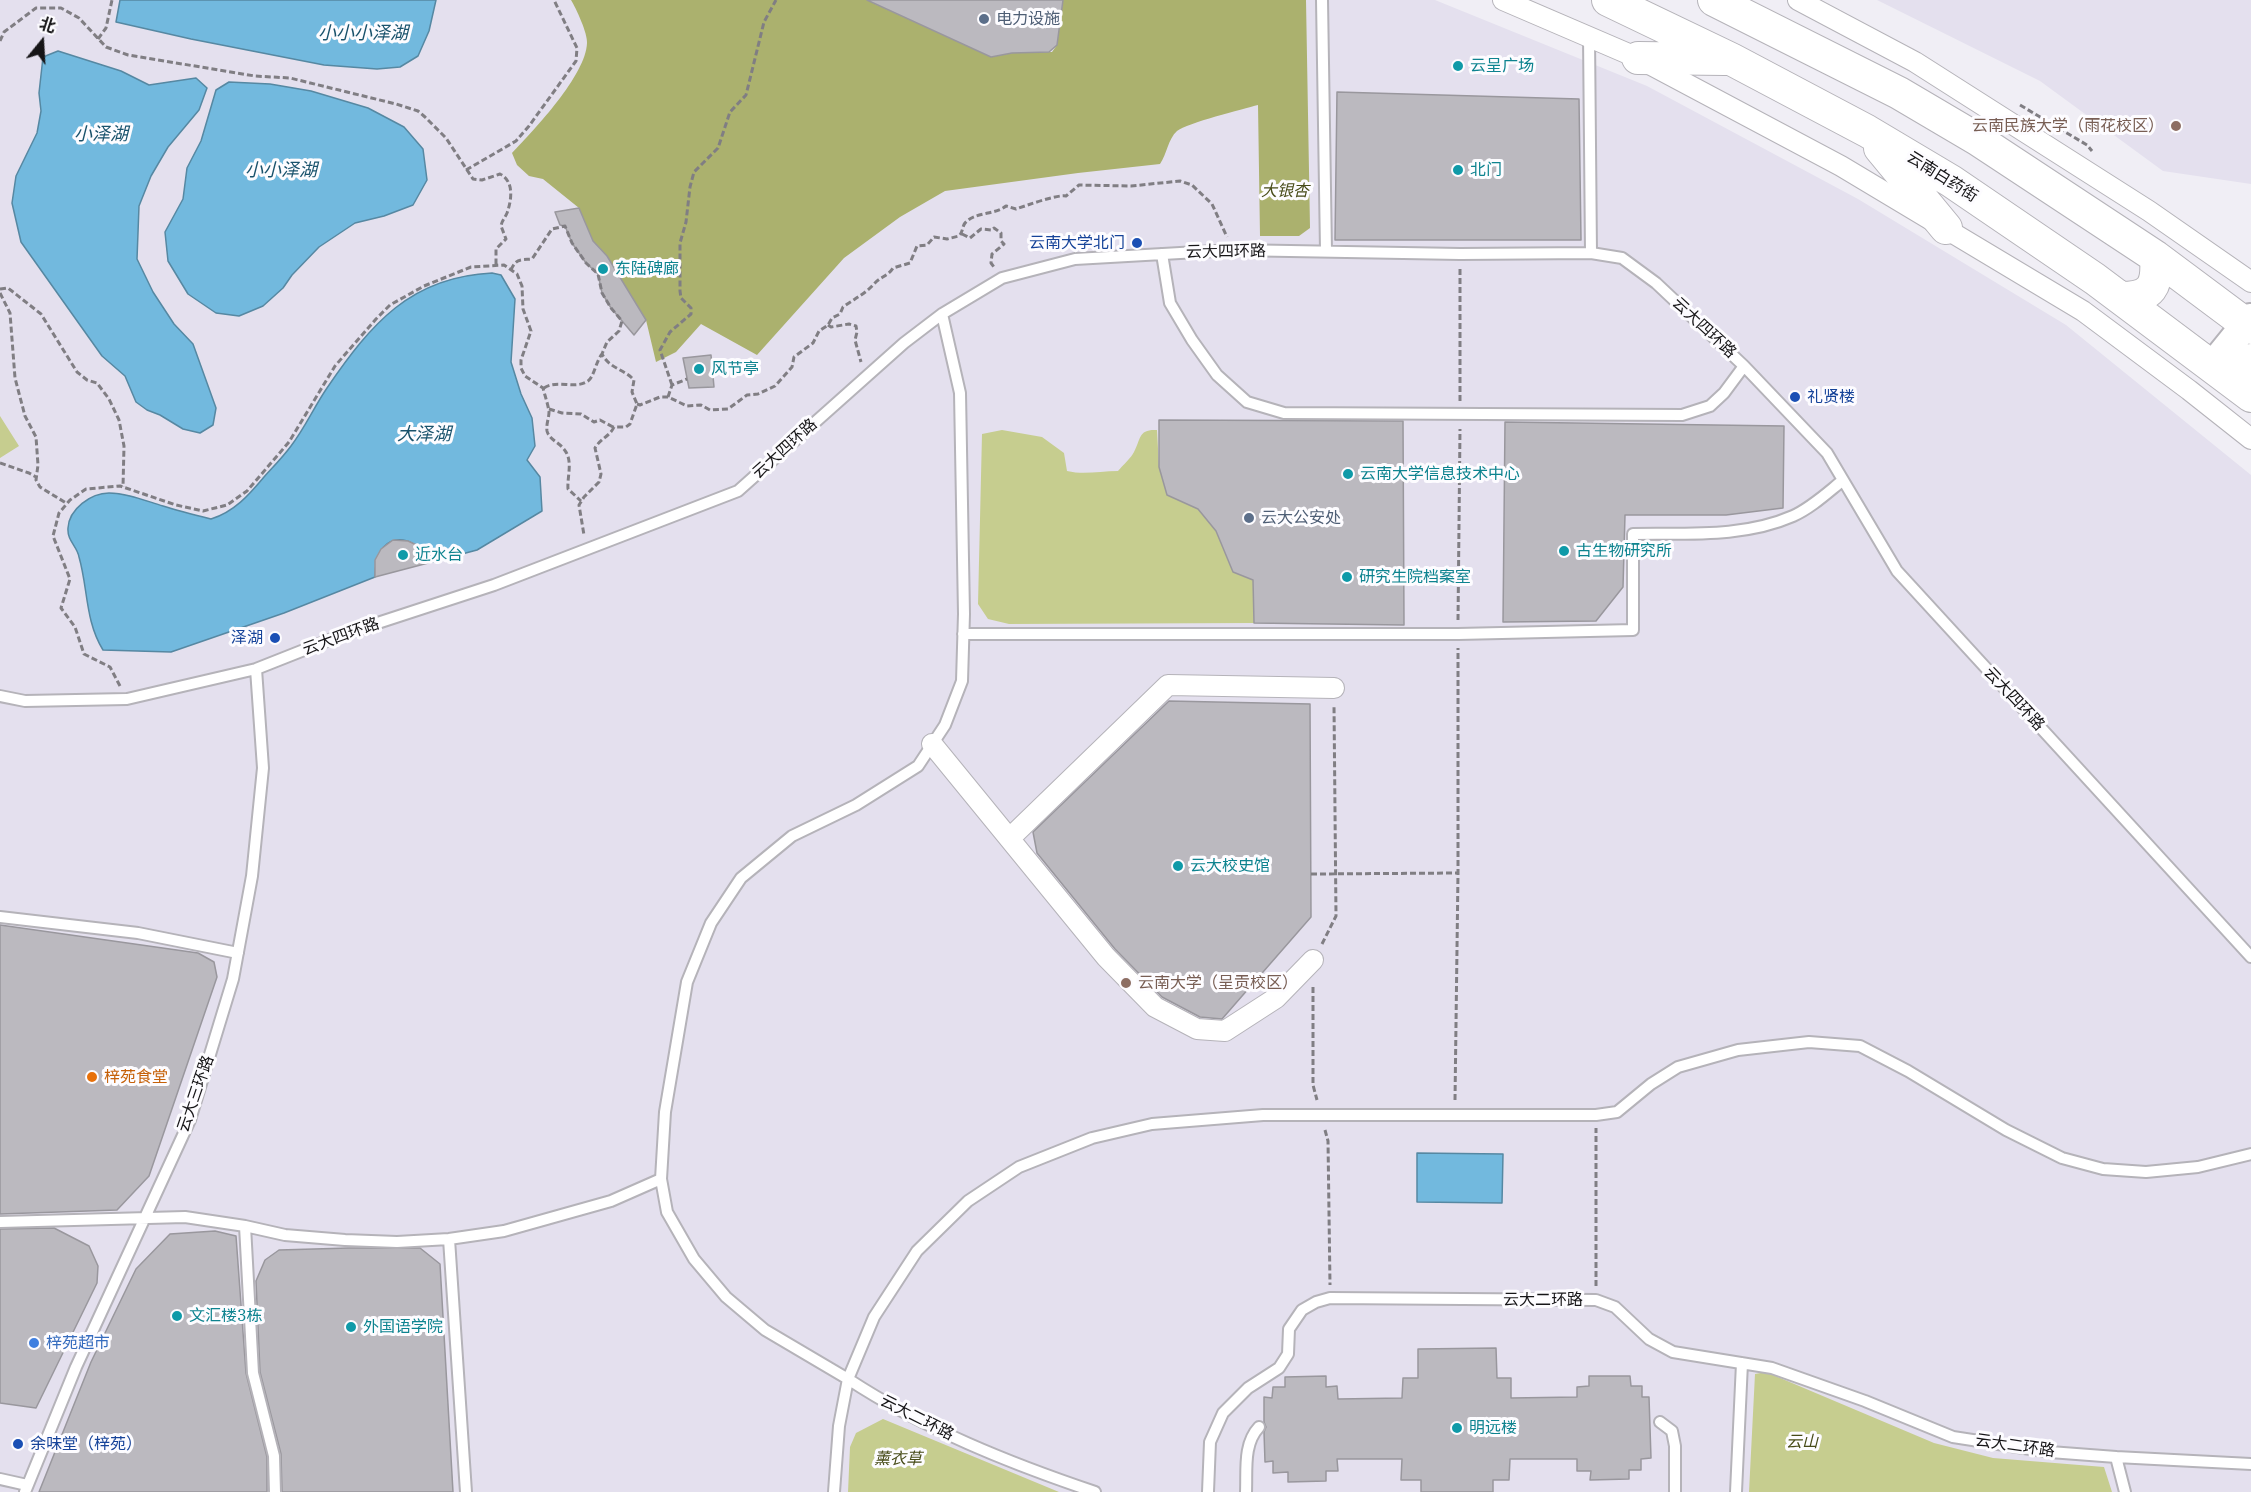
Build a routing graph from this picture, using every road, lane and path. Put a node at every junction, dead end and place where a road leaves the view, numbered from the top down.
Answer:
1 (112, 0) edge
2 (554, 0) edge
3 (776, 0) edge
4 (1322, 0) edge
5 (1503, 0) edge
6 (1608, 0) edge
7 (1714, 0) edge
8 (1798, 0) edge
9 (1589, 36) junction
10 (98, 39) junction
11 (0, 41) edge
12 (1638, 58) junction
13 (1731, 59) junction
14 (1866, 131) junction
15 (466, 170) junction
16 (1946, 228) junction
17 (962, 234) junction
18 (1233, 250) junction
19 (1326, 251) junction
20 (1591, 253) junction
21 (1162, 254) junction
22 (1460, 254) junction
23 (2156, 257) junction
24 (496, 264) junction
25 (511, 270) junction
26 (1002, 278) junction
27 (2251, 282) edge
28 (0, 291) edge
29 (2121, 298) junction
30 (942, 314) junction
31 (2249, 323) edge
32 (828, 325) junction
33 (602, 354) junction
34 (1744, 366) junction
35 (871, 373) junction
36 (2237, 376) edge
37 (687, 379) dead end
38 (672, 385) junction
39 (543, 388) junction
40 (668, 397) junction
41 (637, 404) junction
42 (549, 409) junction
43 (1460, 413) junction
44 (614, 427) junction
45 (2251, 439) edge
46 (0, 463) edge
47 (36, 477) junction
48 (1842, 480) junction
49 (123, 487) junction
50 (581, 501) junction
51 (67, 503) junction
52 (586, 548) junction
53 (963, 634) junction
54 (1458, 634) junction
55 (256, 669) junction
56 (1334, 688) joint
57 (0, 696) edge
58 (124, 699) junction
59 (932, 744) junction
60 (1010, 838) junction
61 (1458, 873) junction
62 (1311, 874) dead end
63 (1336, 874) junction
64 (1336, 916) dead end
65 (0, 917) edge
66 (238, 953) junction
67 (2251, 957) edge
68 (1313, 960) dead end
69 (1313, 1016) dead end
70 (1313, 1085) dead end
71 (1455, 1114) junction
72 (1596, 1115) junction
73 (1328, 1141) dead end
74 (2251, 1154) edge
75 (661, 1179) junction
76 (143, 1220) junction
77 (0, 1222) edge
78 (245, 1226) junction
79 (449, 1239) junction
80 (1330, 1298) junction
81 (1596, 1300) junction
82 (1742, 1363) junction
83 (848, 1379) junction
84 (1660, 1422) dead end
85 (1259, 1427) dead end
86 (2116, 1457) junction
87 (2251, 1464) edge
88 (0, 1479) edge
89 (26, 1488) edge
90 (275, 1492) edge
91 (466, 1492) edge
92 (834, 1492) edge
93 (1095, 1492) edge
94 (1208, 1492) edge
95 (1246, 1492) edge
96 (1675, 1492) edge
97 (1736, 1492) edge
98 (2125, 1492) edge

1 - 10 path
2 - 15 path
3 - 38 path
4 - 19 lane
5 - 9 street
6 - 13 main road, 云南白药街
7 - 23 main road
8 - 27 street
9 - 12 street
9 - 20 lane
10 - 11 path
10 - 15 path
12 - 13 main road
12 - 16 street
13 - 14 main road, 云南白药街
14 - 16 main road
14 - 29 main road, 云南白药街
15 - 24 path
16 - 45 street
17 - 18 path
17 - 26 path
17 - 32 path
18 - 19 lane, 云大四环路
18 - 21 lane, 云大四环路
19 - 22 lane, 云大四环路
20 - 22 lane, 云大四环路
20 - 34 lane, 云大四环路
21 - 26 lane, 云大四环路
21 - 43 lane
22 - 43 path
23 - 29 main road
23 - 31 main road
24 - 25 path
24 - 49 path
25 - 33 path
25 - 39 path
26 - 30 lane, 云大四环路
28 - 47 path
28 - 49 path
29 - 36 main road, 云南白药街
30 - 35 lane, 云大四环路
30 - 53 lane, 云大二环路
31 - 36 main road
32 - 35 path
32 - 40 path
33 - 39 path
33 - 41 path
34 - 43 lane
34 - 48 lane, 云大四环路
35 - 52 lane, 云大四环路
37 - 38 path
38 - 40 path
39 - 42 path
40 - 41 path
41 - 44 path
42 - 44 path
42 - 50 path
43 - 54 path
44 - 50 path
46 - 47 path
47 - 51 path
48 - 54 lane
48 - 67 lane, 云大四环路
49 - 51 path
50 - 52 path
51 - 58 path
52 - 55 lane, 云大四环路
53 - 54 lane
53 - 59 lane, 云大二环路
54 - 61 path
55 - 58 lane, 云大四环路
55 - 66 lane, 云大三环路
56 - 60 street
56 - 63 path
57 - 58 lane, 云大四环路
59 - 60 street
59 - 75 lane, 云大二环路
60 - 68 street
61 - 63 path
61 - 71 path
62 - 63 path
63 - 64 path
65 - 66 lane
66 - 76 lane, 云大三环路
69 - 70 path
71 - 72 lane
71 - 83 lane
72 - 74 lane
72 - 81 path
73 - 80 path
75 - 79 lane
75 - 83 lane, 云大二环路
76 - 77 lane
76 - 78 lane
76 - 89 lane, 云大三环路
78 - 79 lane
78 - 90 lane
79 - 91 lane
80 - 81 lane, 云大二环路
80 - 94 lane, 云大二环路
81 - 82 lane, 云大二环路
82 - 86 lane, 云大二环路
82 - 97 lane
83 - 92 lane
83 - 93 lane, 云大二环路
84 - 96 lane
85 - 95 lane
86 - 87 lane, 云大二环路
86 - 98 lane
88 - 89 lane

